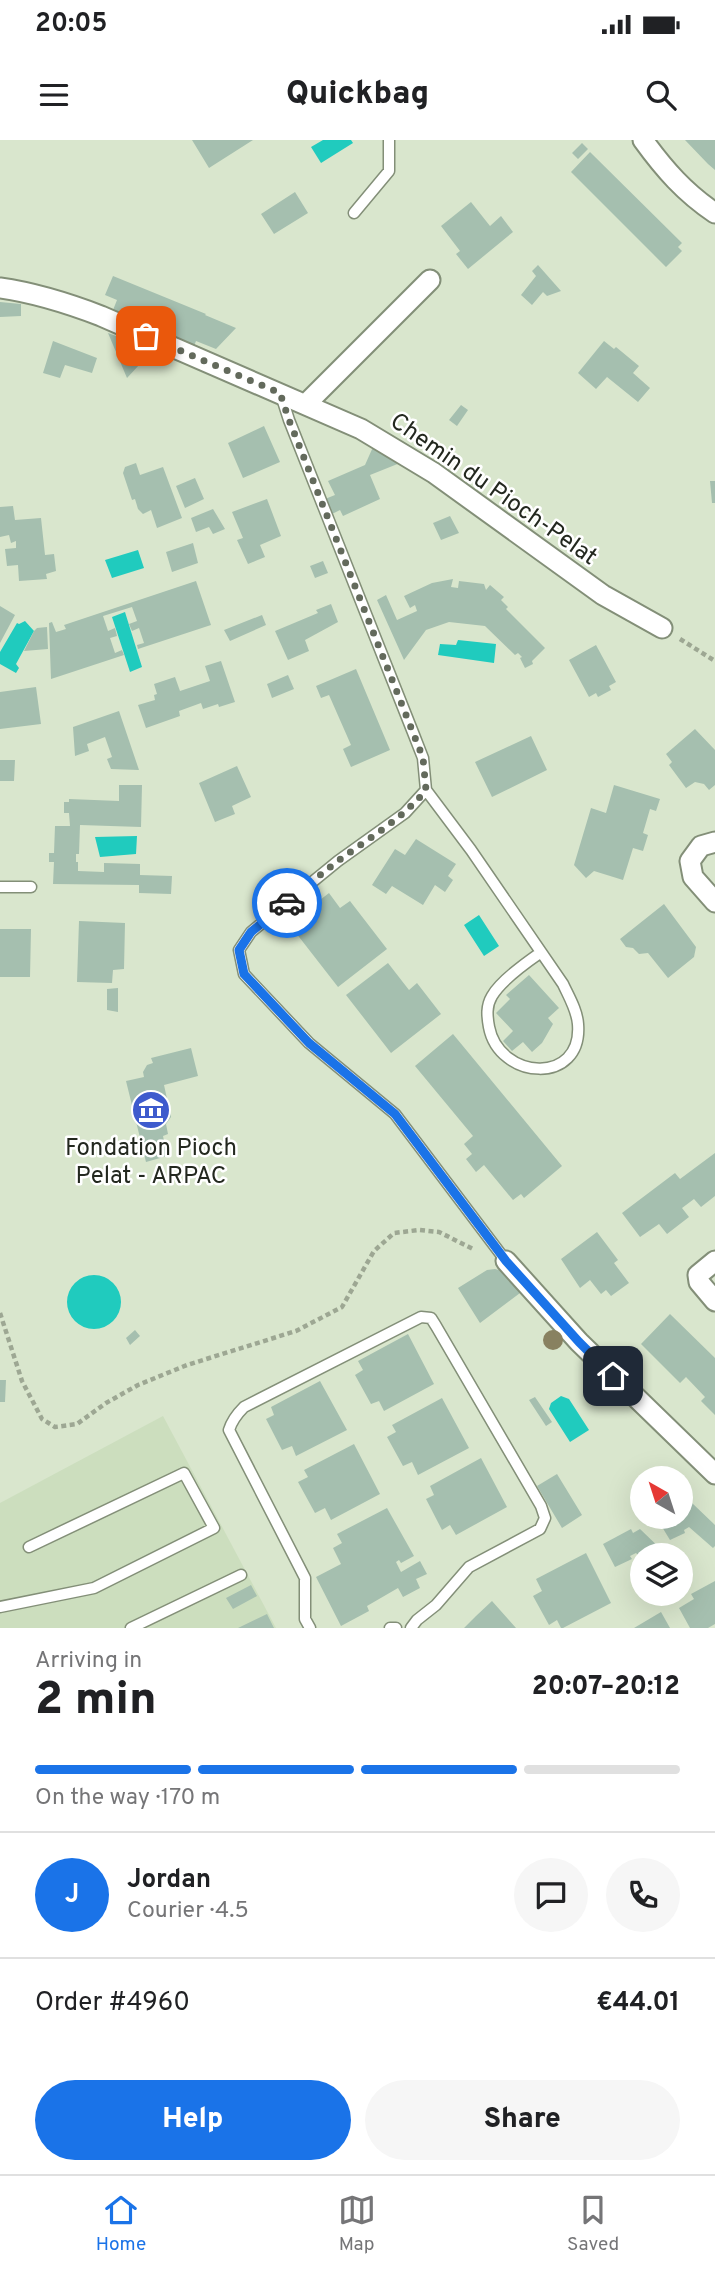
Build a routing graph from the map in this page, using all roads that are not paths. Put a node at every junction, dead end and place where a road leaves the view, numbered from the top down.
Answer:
1 (389, 140) edge
2 (643, 140) edge
3 (354, 213) dead end
4 (715, 213) edge
5 (430, 280) dead end
6 (0, 288) edge
7 (280, 393) junction
8 (306, 404) junction
9 (662, 628) road end
10 (426, 790) junction
11 (715, 842) edge
12 (0, 887) edge
13 (32, 887) dead end
14 (715, 902) edge
15 (540, 953) junction
16 (506, 1261) joint
17 (715, 1261) edge
18 (715, 1301) edge
19 (715, 1474) edge
20 (29, 1547) dead end
21 (241, 1575) dead end
22 (0, 1607) edge
23 (131, 1628) edge
24 (310, 1628) edge
25 (390, 1628) edge
26 (396, 1628) edge
27 (411, 1628) edge

1 - 3 lane
2 - 4 street
5 - 8 street
6 - 7 street, Chemin du Pioch-Pelat
7 - 8 street, Chemin du Pioch-Pelat
7 - 10 lane
8 - 9 street, Chemin du Pioch-Pelat
10 - 15 lane
10 - 16 lane
11 - 14 street
12 - 13 lane
15 - 15 lane
16 - 19 street
17 - 18 street
20 - 22 lane
21 - 23 lane
24 - 27 lane
25 - 26 lane

